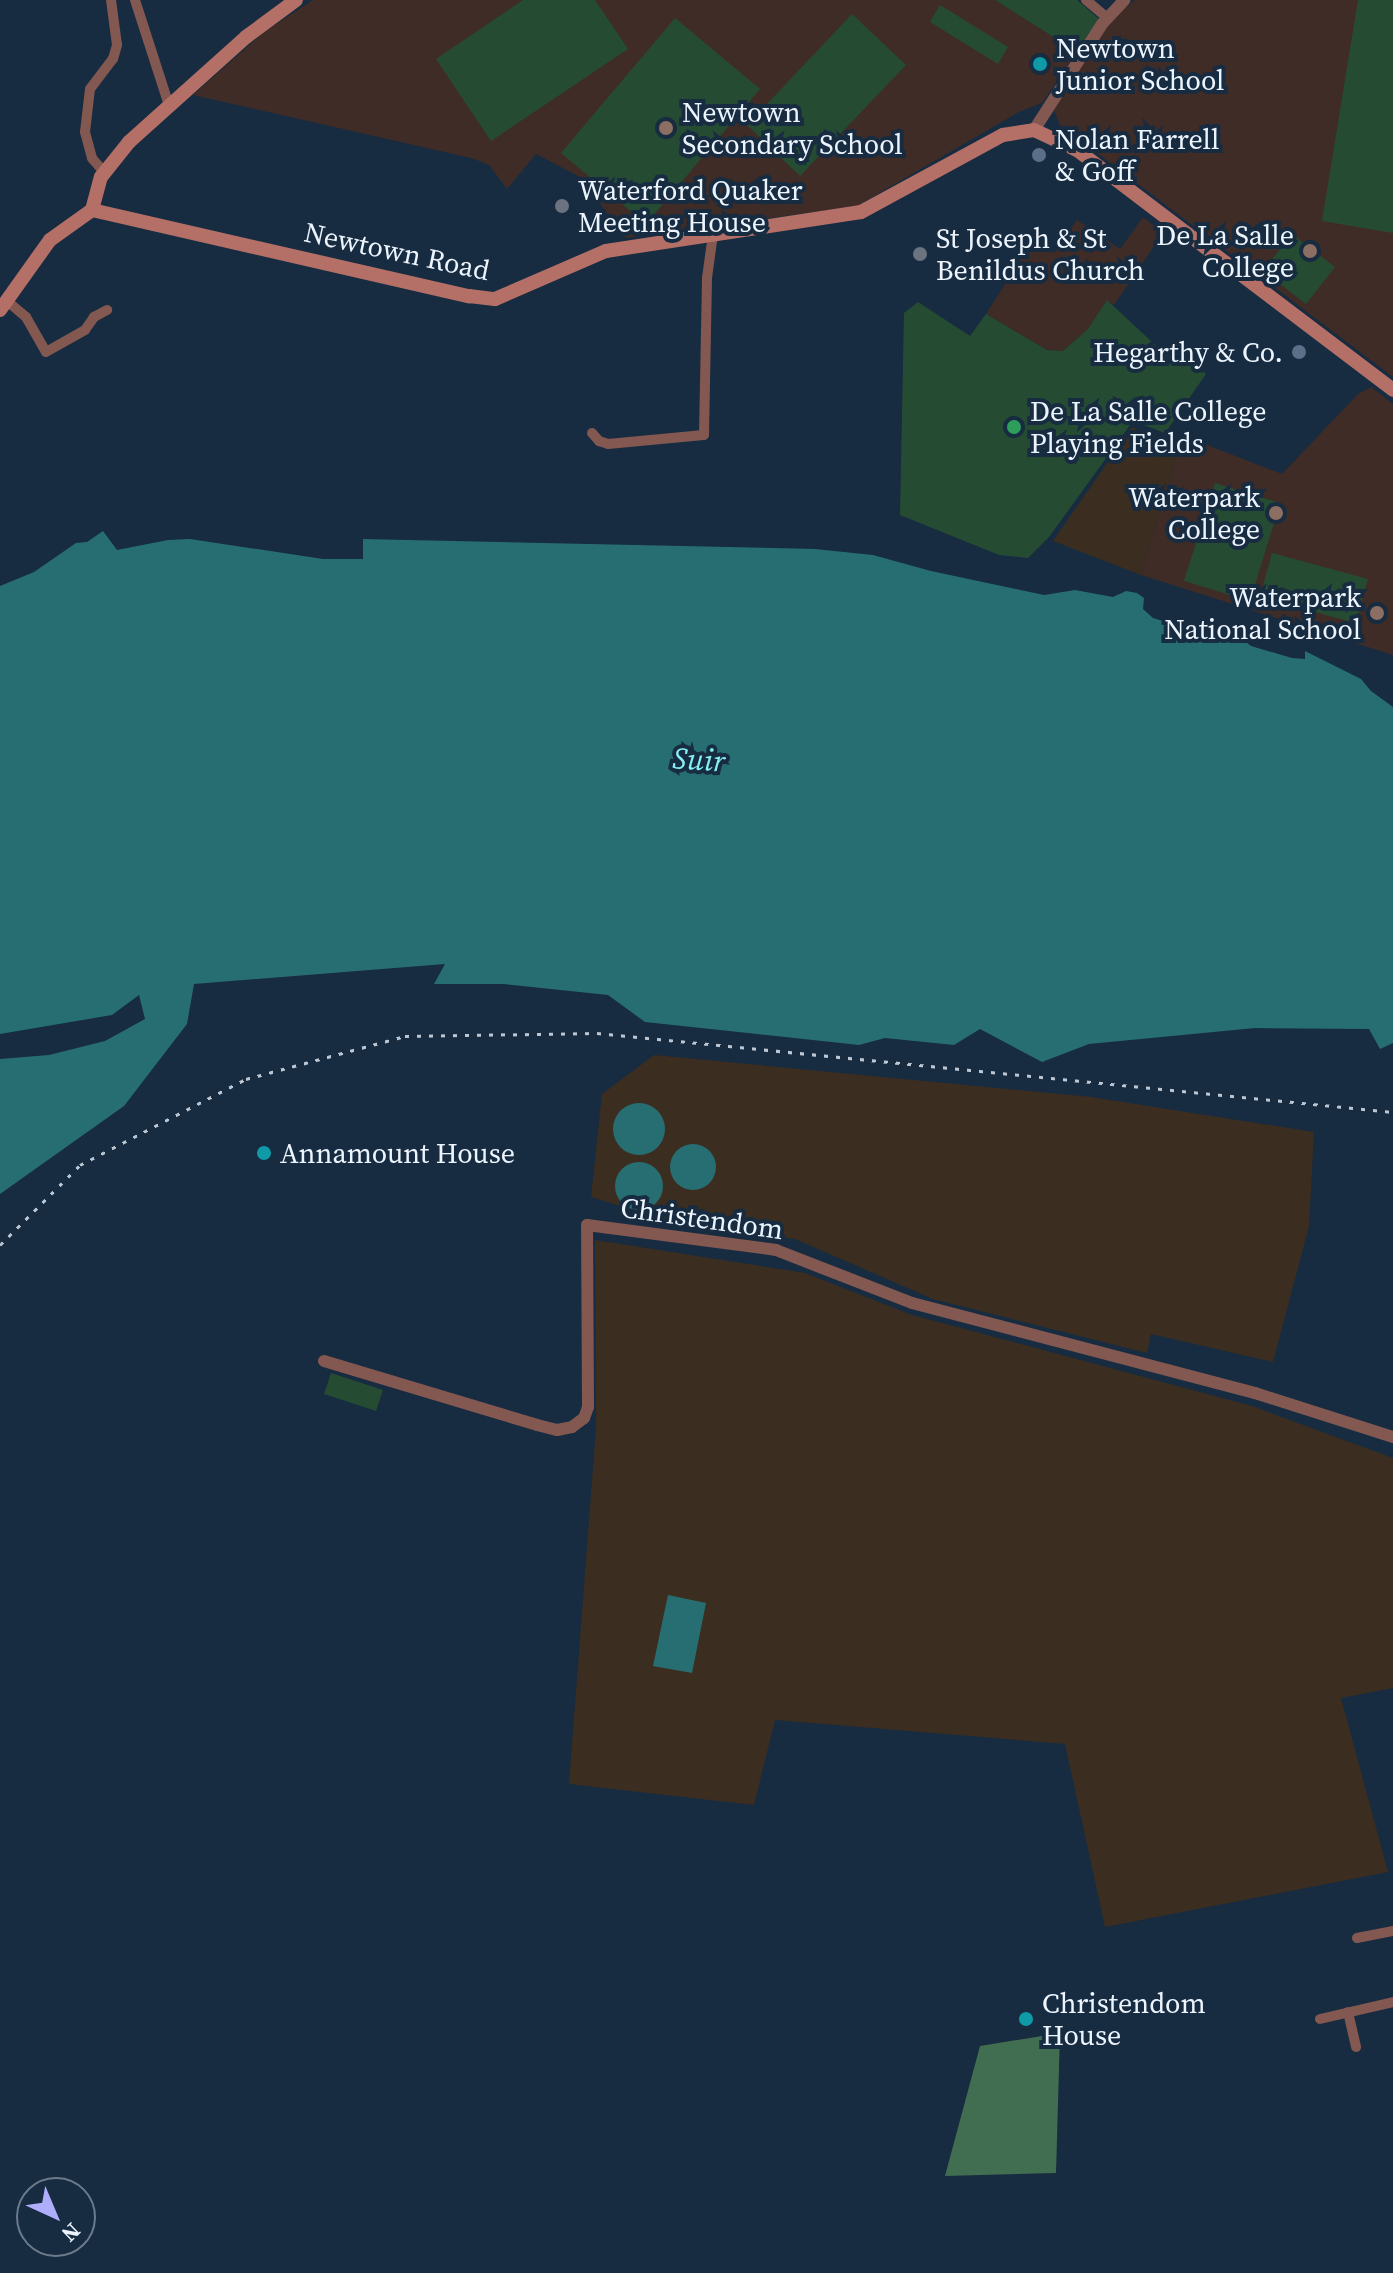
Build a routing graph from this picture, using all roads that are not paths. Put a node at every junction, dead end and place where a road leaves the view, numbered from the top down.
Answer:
1 (111, 0) edge
2 (135, 0) edge
3 (296, 0) edge
4 (1086, 0) edge
5 (1124, 0) edge
6 (1106, 17) junction
7 (169, 105) junction
8 (1034, 130) junction
9 (104, 172) junction
10 (92, 210) junction
11 (713, 234) junction
12 (3, 306) edge
13 (107, 310) dead end
14 (1393, 390) edge
15 (592, 433) dead end
16 (324, 1361) dead end
17 (1393, 1437) edge
18 (1393, 1931) edge
19 (1357, 1938) dead end
20 (1393, 2002) edge
21 (1348, 2012) junction
22 (1320, 2019) dead end
23 (1356, 2047) dead end

1 - 9 street
2 - 7 street
3 - 7 main road
4 - 6 street
5 - 6 street
6 - 8 street
7 - 9 main road
8 - 11 main road, Newtown Road
8 - 14 main road
9 - 10 main road
10 - 11 main road, Newtown Road
10 - 12 main road
11 - 15 street
12 - 13 street
16 - 17 street, Christendom
18 - 19 street
20 - 21 street
21 - 22 street
21 - 23 street

